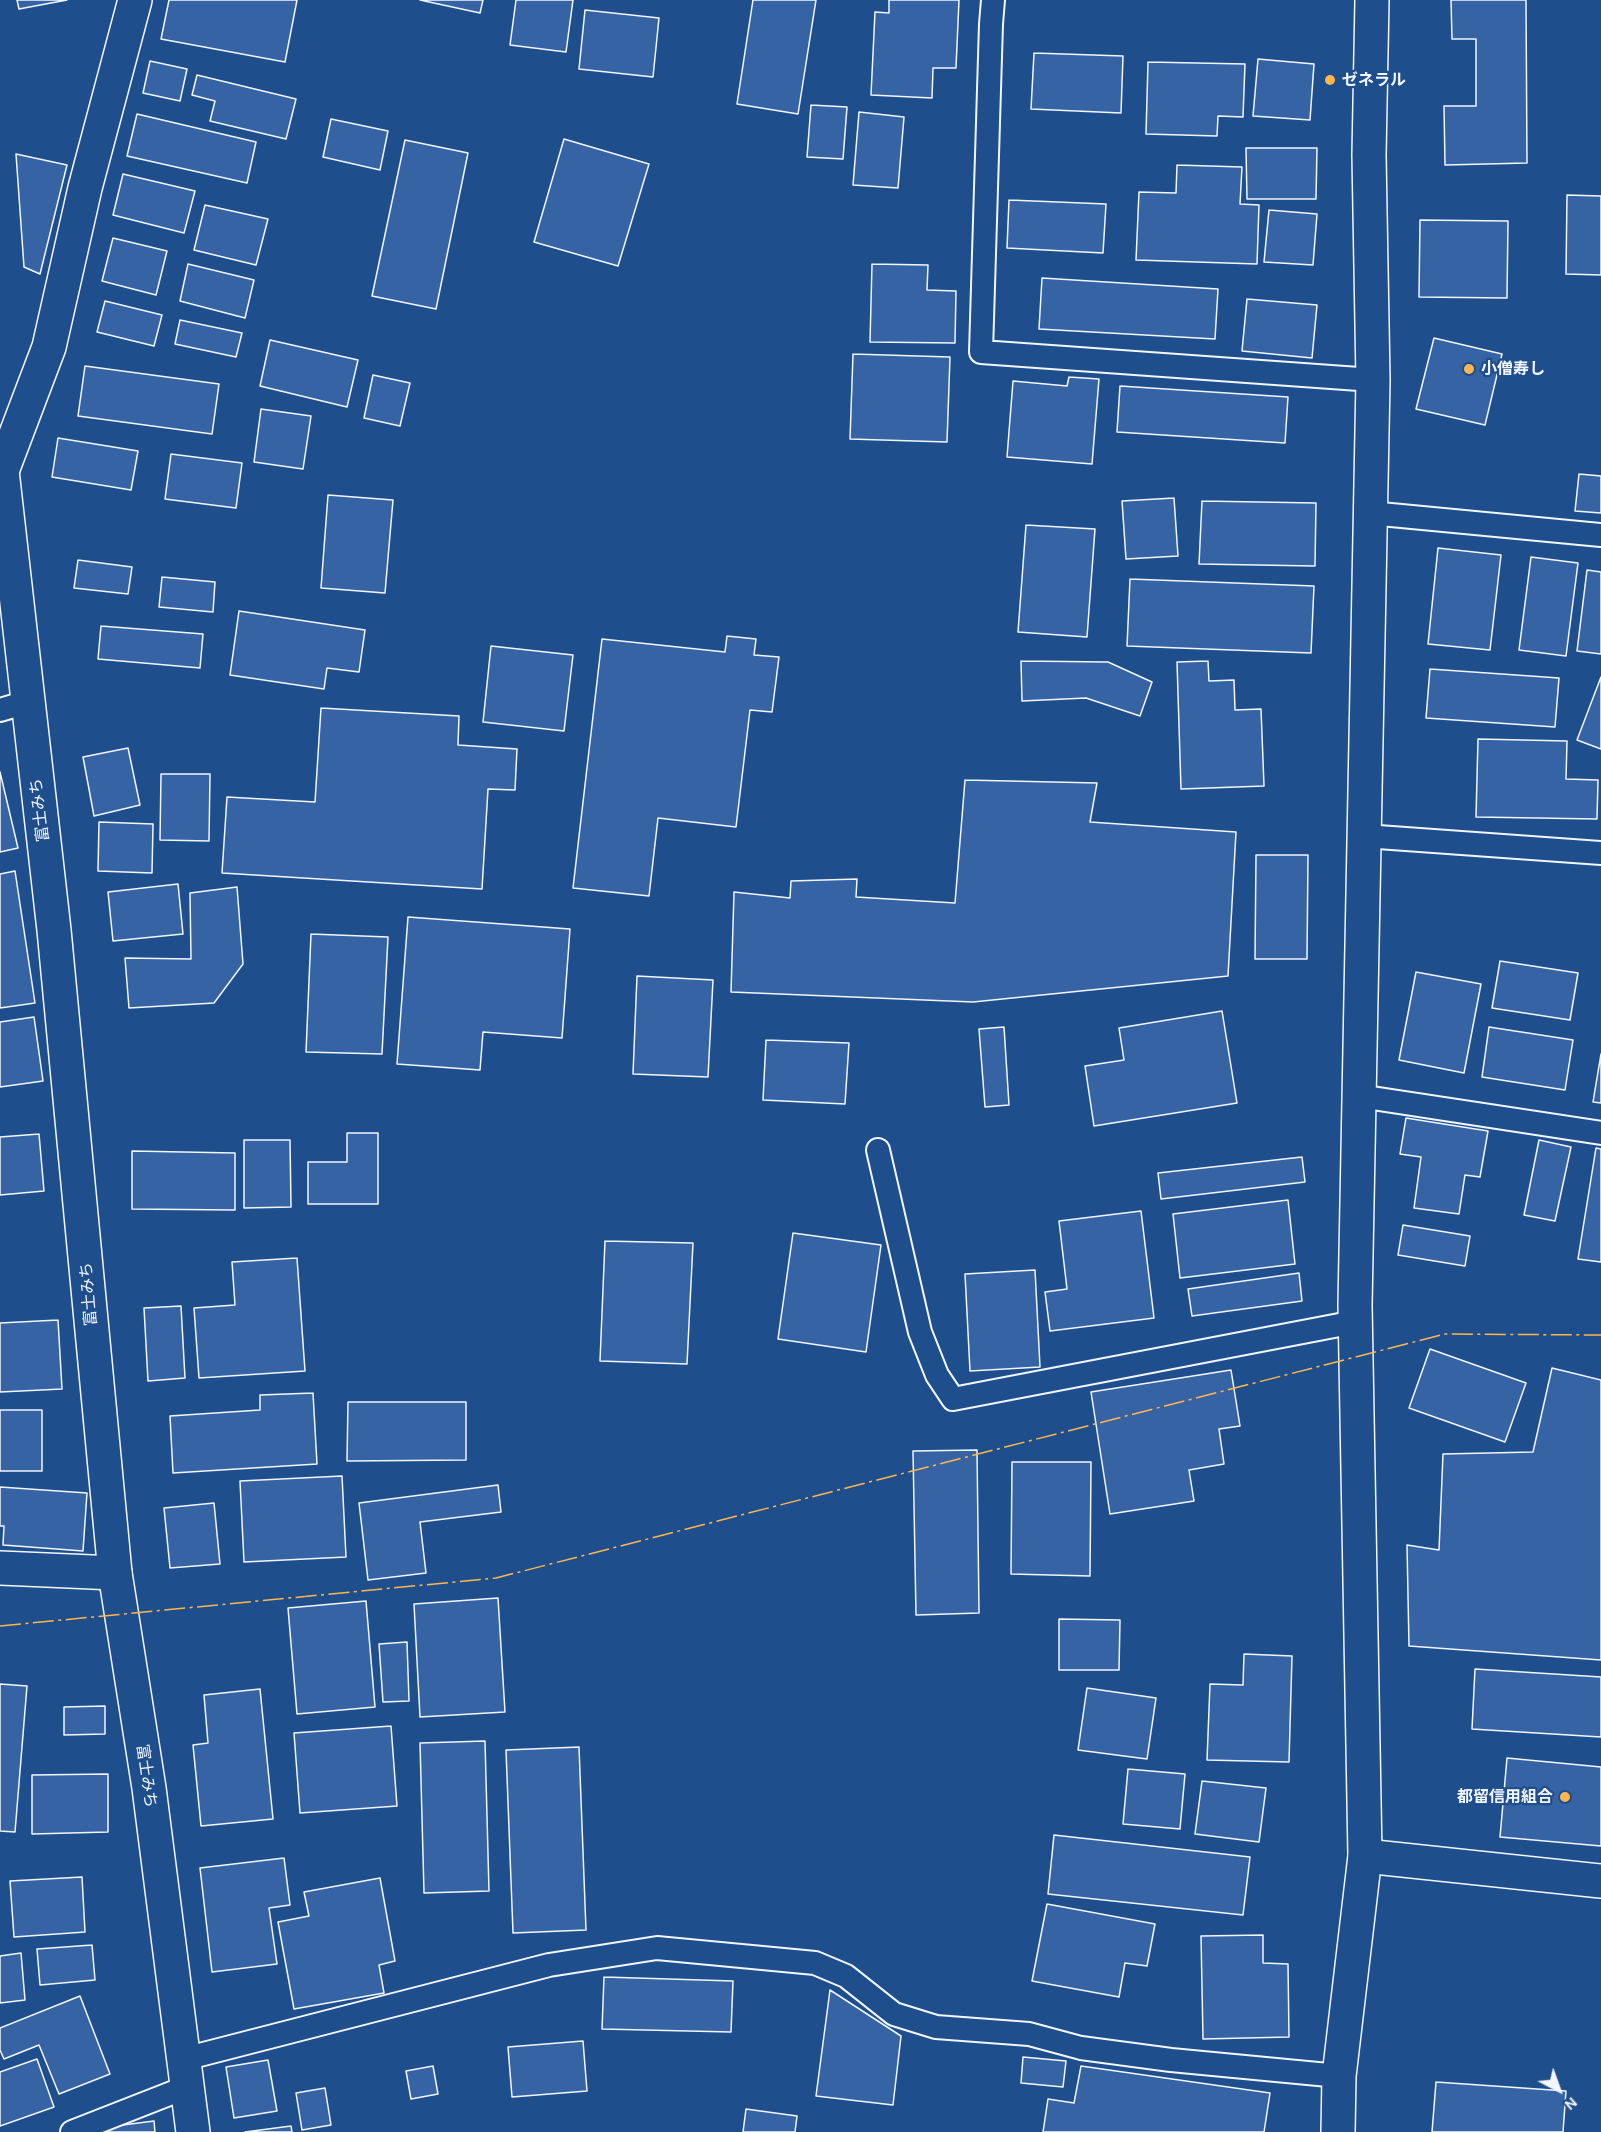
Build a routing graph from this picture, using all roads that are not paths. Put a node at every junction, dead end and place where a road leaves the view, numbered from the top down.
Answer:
1 (135, 0) edge
2 (993, 0) edge
3 (1372, 0) edge
4 (1373, 380) junction
5 (1, 462) edge
6 (1370, 513) junction
7 (1601, 535) edge
8 (14, 706) edge
9 (1364, 836) junction
10 (1601, 853) edge
11 (1359, 1096) junction
12 (1601, 1133) edge
13 (878, 1150) dead end
14 (1355, 1322) junction
15 (0, 1568) edge
16 (115, 1573) junction
17 (1365, 1856) junction
18 (1601, 1881) edge
19 (185, 2073) junction
20 (1339, 2076) junction
21 (72, 2132) edge
22 (193, 2132) edge
23 (1338, 2132) edge

1 - 5 main road
2 - 4 lane
3 - 4 main road
4 - 6 main road
5 - 8 main road, 富士みち
6 - 7 lane
6 - 9 main road
8 - 16 main road, 富士みち
9 - 10 lane
9 - 11 main road
11 - 12 lane
11 - 14 main road
13 - 14 lane
14 - 17 main road
15 - 16 main road
16 - 19 main road, 富士みち
17 - 18 main road
17 - 20 main road
19 - 20 lane
19 - 21 lane
19 - 22 main road, 富士みち
20 - 23 main road

